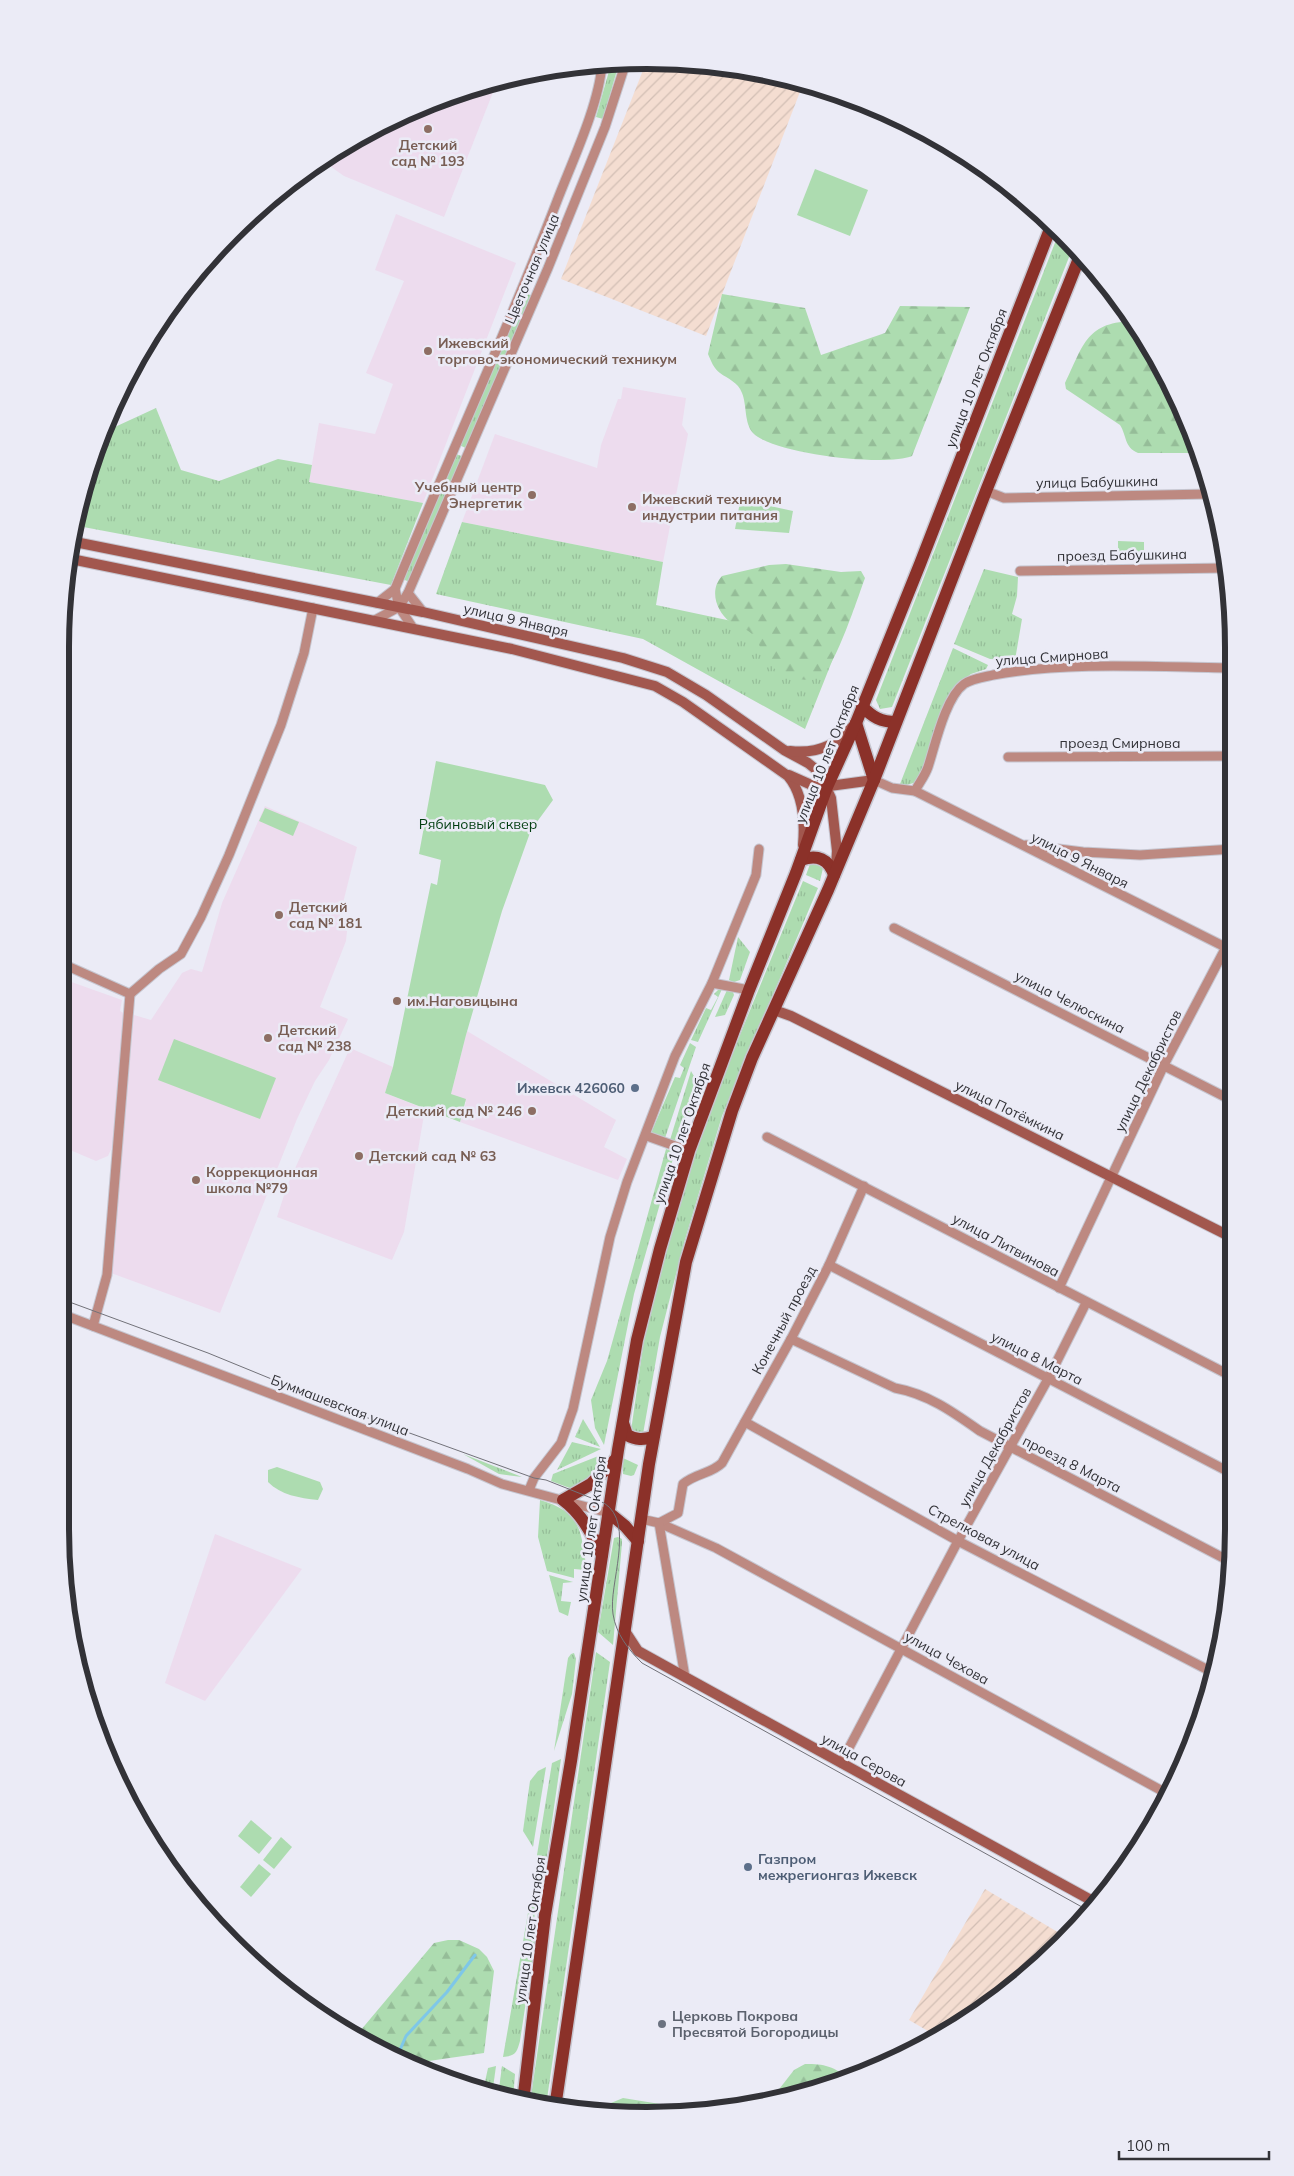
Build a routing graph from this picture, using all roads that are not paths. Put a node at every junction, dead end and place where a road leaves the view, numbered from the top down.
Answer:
1 (624, 70) edge
2 (601, 71) edge
3 (588, 120) junction
4 (605, 126) junction
5 (1049, 232) edge
6 (1078, 261) edge
7 (534, 262) junction
8 (548, 268) junction
9 (454, 449) junction
10 (468, 455) junction
11 (986, 491) junction
12 (1205, 494) edge
13 (79, 543) edge
14 (76, 561) edge
15 (1219, 568) edge
16 (1020, 571) dead end
17 (395, 589) junction
18 (408, 593) junction
19 (378, 603) junction
20 (399, 607) junction
21 (313, 608) junction
22 (423, 612) junction
23 (375, 620) junction
24 (413, 628) junction
25 (1225, 668) edge
26 (862, 706) junction
27 (896, 722) junction
28 (856, 723) junction
29 (784, 750) junction
30 (1225, 756) edge
31 (1008, 757) dead end
32 (784, 772) junction
33 (874, 780) junction
34 (827, 787) junction
35 (915, 791) junction
36 (1019, 844) junction
37 (760, 849) dead end
38 (1225, 850) edge
39 (801, 860) junction
40 (834, 875) junction
41 (894, 928) dead end
42 (1225, 948) edge
43 (1225, 957) edge
44 (69, 967) edge
45 (712, 983) junction
46 (749, 990) junction
47 (130, 994) junction
48 (774, 1010) junction
49 (1164, 1065) junction
50 (1225, 1097) edge
51 (647, 1136) junction
52 (767, 1137) dead end
53 (689, 1151) junction
54 (1112, 1176) junction
55 (864, 1186) junction
56 (1225, 1234) edge
57 (829, 1265) junction
58 (1059, 1288) junction
59 (1086, 1303) junction
60 (69, 1317) edge
61 (93, 1326) junction
62 (791, 1340) junction
63 (1225, 1372) edge
64 (1048, 1379) junction
65 (745, 1422) junction
66 (623, 1423) junction
67 (653, 1437) junction
68 (1011, 1448) junction
69 (616, 1459) junction
70 (1225, 1470) edge
71 (529, 1490) junction
72 (562, 1500) junction
73 (609, 1513) junction
74 (641, 1519) junction
75 (659, 1523) junction
76 (958, 1540) junction
77 (638, 1541) junction
78 (602, 1555) junction
79 (1224, 1558) edge
80 (624, 1631) junction
81 (902, 1649) junction
82 (1208, 1670) edge
83 (685, 1678) junction
84 (841, 1763) junction
85 (1163, 1791) edge
86 (1090, 1900) edge
87 (524, 2094) edge
88 (556, 2100) edge

1 - 4 street, Цветочная улица
2 - 3 street, Цветочная улица
3 - 4 street
3 - 7 street, Цветочная улица
4 - 8 street, Цветочная улица
5 - 26 main road, улица 10 лет Октября
6 - 11 main road
7 - 8 street
7 - 9 street, Цветочная улица
8 - 10 street, Цветочная улица
9 - 10 street
9 - 17 street, Цветочная улица
10 - 18 street, Цветочная улица
11 - 12 street, улица Бабушкина
11 - 27 main road
13 - 19 main road, улица 9 Января
14 - 21 main road, улица 9 Января
15 - 16 street, проезд Бабушкина
17 - 19 street
17 - 20 street
18 - 20 street, Цветочная улица
18 - 22 street
19 - 20 main road, улица 9 Января
20 - 22 main road, улица 9 Января
20 - 23 street
20 - 24 street
21 - 23 main road, улица 9 Января
21 - 47 street
22 - 29 main road, улица 9 Января
23 - 24 main road, улица 9 Января
24 - 32 main road, улица 9 Января
25 - 35 street, улица Смирнова
26 - 27 main road
26 - 28 main road, улица 10 лет Октября
27 - 33 main road
28 - 29 main road
28 - 33 main road
28 - 34 main road, улица 10 лет Октября
29 - 34 main road, улица 9 Января
30 - 31 street, проезд Смирнова
32 - 34 main road
32 - 39 main road, улица 9 Января
33 - 34 main road
33 - 35 street, улица 9 Января
33 - 40 main road
34 - 39 main road, улица 10 лет Октября
34 - 40 main road, улица 9 Января
35 - 36 street, улица 9 Января
36 - 38 street
36 - 42 street, улица 9 Января
37 - 45 street
39 - 40 main road
39 - 46 main road, улица 10 лет Октября
40 - 48 main road
41 - 49 street, улица Челюскина
43 - 49 street, улица Декабристов
44 - 47 street
45 - 46 street
45 - 51 street
46 - 53 main road, улица 10 лет Октября
47 - 61 street
48 - 54 main road, улица Потёмкина
48 - 67 main road
49 - 50 street, улица Челюскина
49 - 54 street, улица Декабристов
51 - 53 street
51 - 71 street
52 - 55 street, улица Литвинова
53 - 66 main road, улица 10 лет Октября
54 - 56 main road, улица Потёмкина
54 - 58 street, улица Декабристов
55 - 57 street, Конечный проезд
55 - 58 street, улица Литвинова
57 - 62 street, Конечный проезд
57 - 64 street, улица 8 Марта
58 - 59 street, улица Литвинова
59 - 63 street, улица Литвинова
59 - 64 street, улица Декабристов
60 - 61 street, Буммашевская улица
61 - 71 street, Буммашевская улица
62 - 65 street, Конечный проезд
62 - 68 street, проезд 8 Марта
64 - 68 street, улица Декабристов
64 - 70 street, улица 8 Марта
65 - 75 street, Конечный проезд
65 - 76 street, Стрелковая улица
66 - 67 main road
66 - 69 main road, улица 10 лет Октября
67 - 74 main road
68 - 76 street, улица Декабристов
68 - 79 street, проезд 8 Марта
69 - 72 main road
69 - 73 main road, улица 10 лет Октября
71 - 72 street, Буммашевская улица
72 - 73 street, Буммашевская улица
72 - 78 main road
73 - 77 main road
73 - 78 main road, улица 10 лет Октября
74 - 75 street, улица Чехова
74 - 77 main road
75 - 81 street, улица Чехова
75 - 83 street
76 - 81 street, улица Декабристов
76 - 82 street, Стрелковая улица
77 - 80 main road
78 - 87 main road, улица 10 лет Октября
80 - 83 main road, улица Серова
80 - 88 main road
81 - 84 street, улица Декабристов
81 - 85 street, улица Чехова
83 - 84 main road, улица Серова
84 - 86 main road, улица Серова

